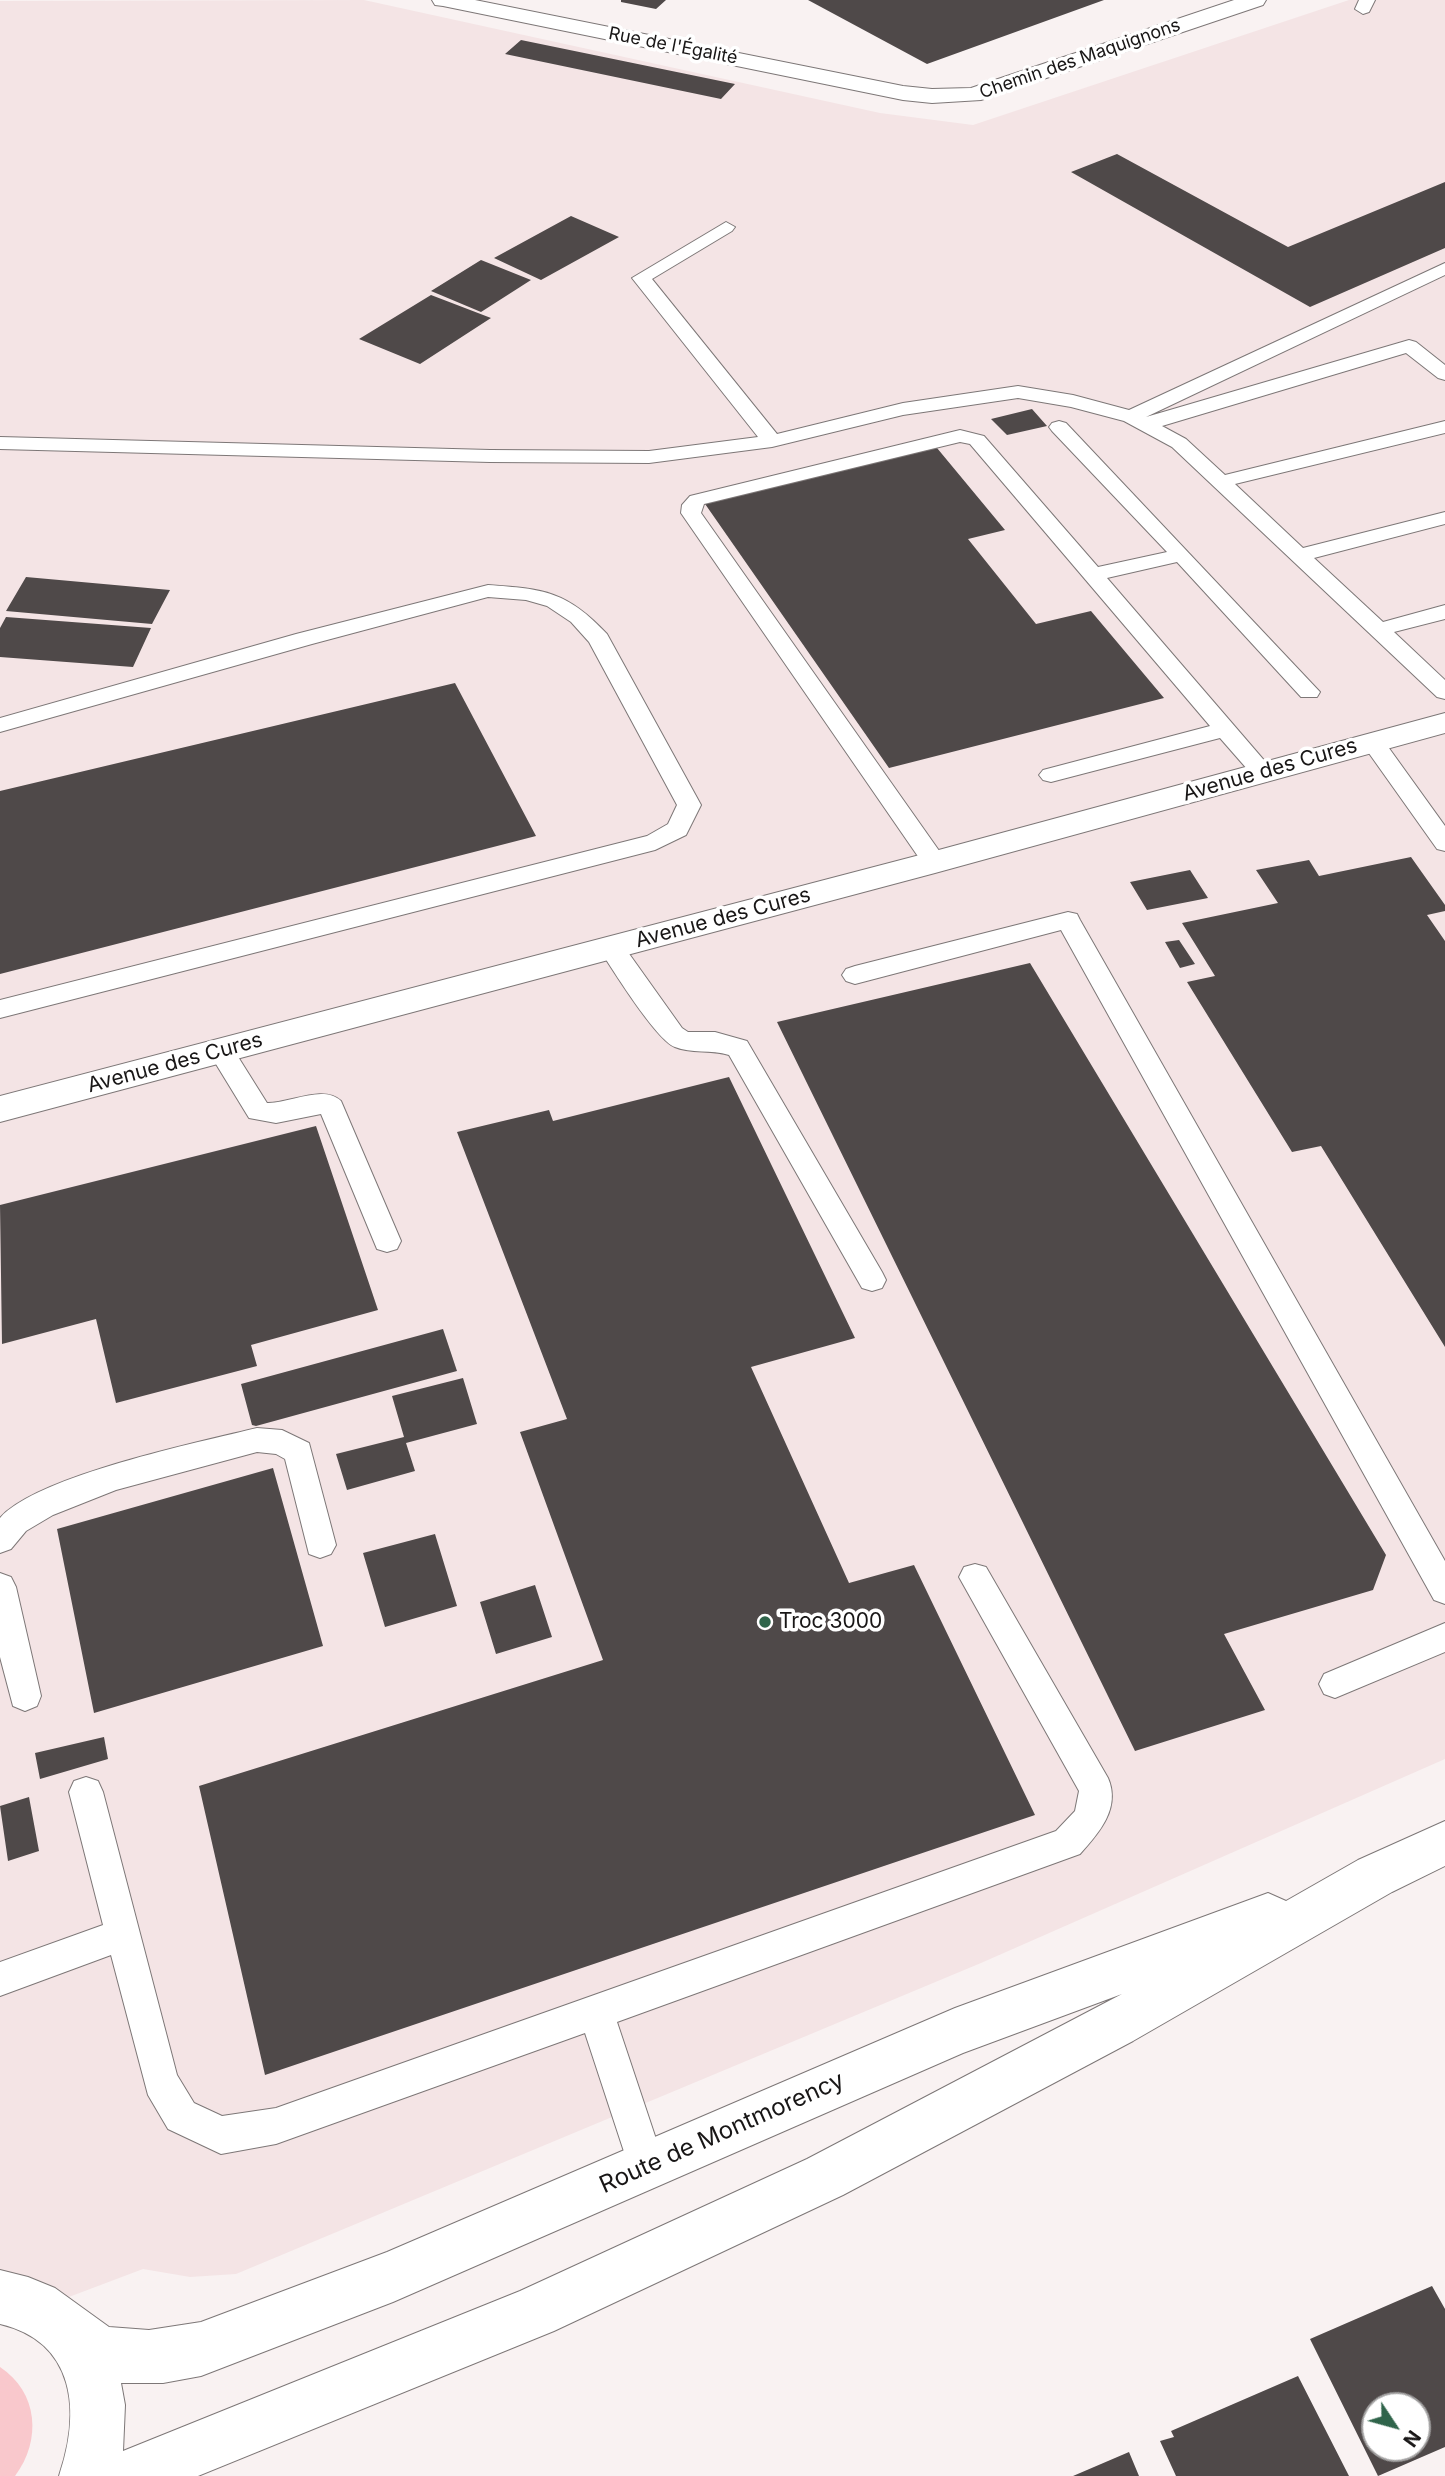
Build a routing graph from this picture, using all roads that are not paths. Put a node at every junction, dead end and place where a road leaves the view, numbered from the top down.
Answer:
1 (443, 0) edge
2 (1255, 0) edge
3 (903, 93) joint
4 (726, 227) dead end
5 (1445, 268) edge
6 (1445, 374) edge
7 (1138, 420) junction
8 (1059, 427) dead end
9 (1445, 427) edge
10 (772, 441) junction
11 (0, 443) edge
12 (1219, 482) junction
13 (1445, 518) edge
14 (1182, 555) junction
15 (1299, 555) junction
16 (1092, 575) junction
17 (1445, 612) edge
18 (1378, 630) junction
19 (1309, 692) dead end
20 (1445, 692) edge
21 (1445, 723) edge
22 (0, 725) edge
23 (1225, 729) junction
24 (1373, 742) junction
25 (1263, 773) junction
26 (1051, 775) dead end
27 (1445, 843) edge
28 (935, 862) junction
29 (611, 947) junction
30 (855, 975) dead end
31 (0, 1009) edge
32 (221, 1051) junction
33 (0, 1109) edge
34 (387, 1241) dead end
35 (872, 1280) dead end
36 (0, 1540) edge
37 (320, 1545) dead end
38 (975, 1577) dead end
39 (0, 1587) edge
40 (1445, 1590) edge
41 (1445, 1637) edge
42 (1335, 1684) dead end
43 (26, 1696) dead end
44 (86, 1792) dead end
45 (1445, 1843) edge
46 (1375, 1876) junction
47 (123, 1934) junction
48 (0, 1979) edge
49 (596, 2012) junction
50 (646, 2166) junction
51 (27, 2303) edge
52 (87, 2476) edge
53 (130, 2476) edge

1 - 3 street, Rue de l'Égalité
2 - 3 street, Chemin des Maquignons
4 - 10 lane
5 - 7 lane
6 - 7 lane
7 - 10 lane
7 - 12 lane
8 - 14 lane
9 - 12 lane
10 - 11 lane
12 - 15 lane
13 - 15 lane
14 - 16 lane
14 - 19 lane
15 - 18 lane
16 - 23 lane
16 - 28 lane
17 - 18 lane
18 - 20 lane
21 - 24 street, Avenue des Cures
22 - 31 lane
23 - 25 lane
23 - 26 lane
24 - 25 street, Avenue des Cures
24 - 27 lane
25 - 28 street, Avenue des Cures
28 - 29 street, Avenue des Cures
29 - 32 street, Avenue des Cures
29 - 35 lane
30 - 40 lane
32 - 33 street, Avenue des Cures
32 - 34 lane
36 - 37 lane
38 - 49 lane
39 - 43 lane
41 - 42 lane
44 - 47 lane
45 - 46 street, Route de Montmorency
46 - 50 street, Route de Montmorency
46 - 53 street, Route de Montmorency
47 - 48 lane
47 - 49 lane
49 - 50 lane
50 - 51 street, Route de Montmorency
51 - 52 street

